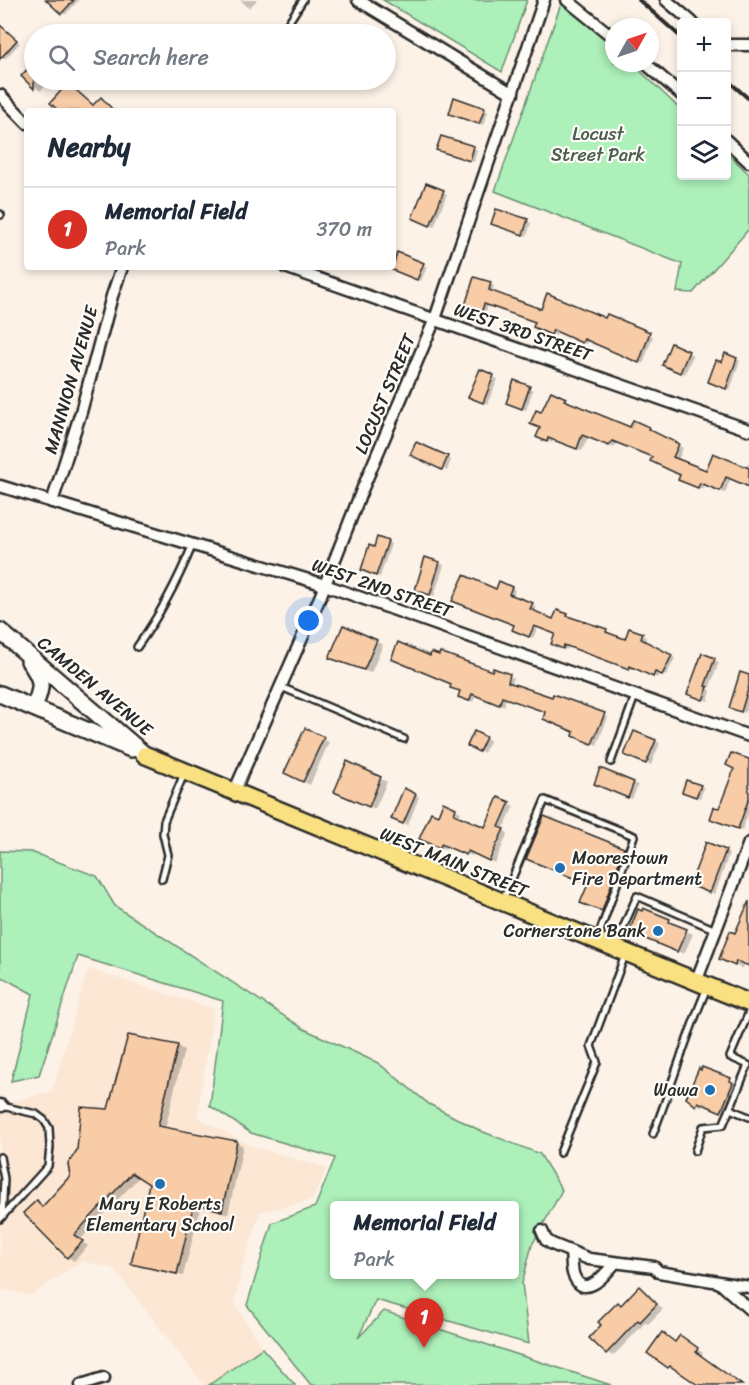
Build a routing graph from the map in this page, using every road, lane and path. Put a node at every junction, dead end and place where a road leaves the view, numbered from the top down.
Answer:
1 (303, 0) edge
2 (358, 0) edge
3 (544, 0) edge
4 (567, 0) edge
5 (666, 0) edge
6 (687, 18) edge
7 (287, 24) edge
8 (605, 31) edge
9 (731, 45) edge
10 (749, 45) edge
11 (655, 72) edge
12 (677, 91) edge
13 (513, 94) junction
14 (0, 95) edge
15 (24, 120) edge
16 (731, 145) edge
17 (749, 162) edge
18 (121, 270) edge
19 (294, 270) edge
20 (435, 319) junction
21 (749, 430) edge
22 (0, 486) edge
23 (52, 502) junction
24 (194, 544) junction
25 (325, 585) junction
26 (0, 631) edge
27 (137, 647) dead end
28 (19, 648) junction
29 (281, 687) junction
30 (0, 694) edge
31 (636, 694) junction
32 (34, 707) junction
33 (749, 736) edge
34 (404, 739) dead end
35 (145, 755) junction
36 (611, 762) dead end
37 (184, 772) junction
38 (234, 792) junction
39 (748, 848) edge
40 (162, 879) dead end
41 (502, 903) junction
42 (716, 930) junction
43 (597, 941) junction
44 (620, 951) junction
45 (702, 984) junction
46 (749, 1003) edge
47 (749, 1011) edge
48 (1, 1106) edge
49 (730, 1108) junction
50 (748, 1114) edge
51 (653, 1134) dead end
52 (695, 1151) dead end
53 (561, 1153) dead end
54 (0, 1157) edge
55 (1, 1218) edge
56 (542, 1231) dead end
57 (571, 1252) junction
58 (615, 1263) junction
59 (717, 1281) junction
60 (749, 1287) edge
61 (749, 1309) edge
62 (104, 1378) dead end
63 (81, 1385) edge

1 - 7 lane
2 - 13 street
3 - 13 street, LOCUST STREET
4 - 8 street
5 - 6 street
9 - 10 street
11 - 12 street
13 - 20 street, LOCUST STREET
14 - 15 street
16 - 17 street
18 - 23 street, MANNION AVENUE
19 - 20 street, WEST 3RD STREET
20 - 21 street, WEST 3RD STREET
20 - 25 street, LOCUST STREET
22 - 23 street, WEST 2ND STREET
23 - 24 street, WEST 2ND STREET
24 - 25 street, WEST 2ND STREET
24 - 27 lane
25 - 29 street, LOCUST STREET
25 - 31 street, WEST 2ND STREET
26 - 28 main road, CAMDEN AVENUE
28 - 32 main road, CAMDEN AVENUE
28 - 35 main road, CAMDEN AVENUE
29 - 34 lane
29 - 38 street, LOCUST STREET
30 - 32 main road
31 - 33 street, WEST 2ND STREET
31 - 36 lane
32 - 35 main road
35 - 37 main road, WEST MAIN STREET
37 - 38 main road, WEST MAIN STREET
37 - 40 lane
38 - 41 main road, WEST MAIN STREET
39 - 42 street
41 - 43 main road, WEST MAIN STREET
41 - 43 lane
42 - 44 lane
42 - 45 street
43 - 44 main road, WEST MAIN STREET
44 - 45 main road, WEST MAIN STREET
44 - 53 lane
45 - 46 main road, WEST MAIN STREET
45 - 51 lane
47 - 49 lane
48 - 55 lane
49 - 50 lane
49 - 52 lane
54 - 55 lane
56 - 57 street
57 - 58 street
57 - 58 street
58 - 59 street
59 - 60 street
59 - 61 street
62 - 63 street

